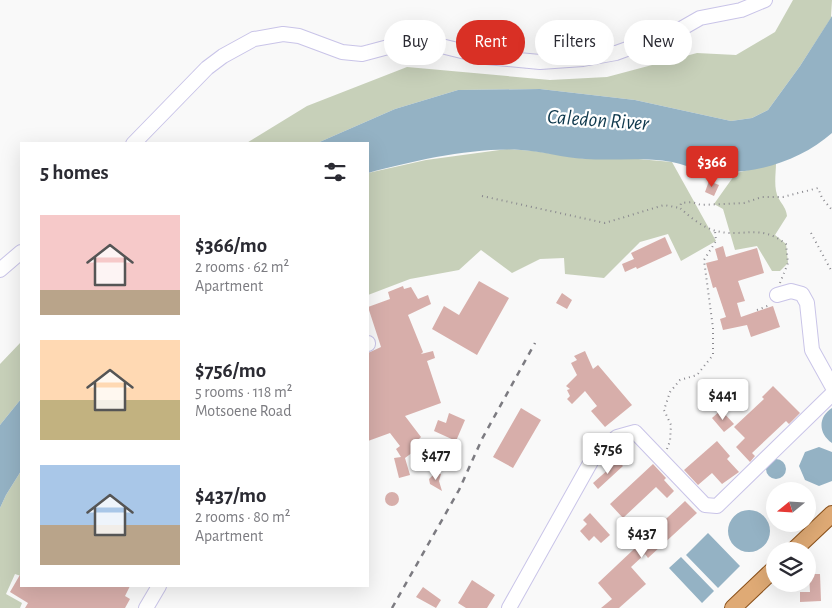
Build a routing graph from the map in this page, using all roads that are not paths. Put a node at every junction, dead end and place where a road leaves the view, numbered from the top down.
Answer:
1 (765, 0) edge
2 (135, 142) edge
3 (20, 253) edge
4 (0, 270) edge
5 (777, 295) road end
6 (832, 386) edge
7 (832, 394) edge
8 (832, 514) edge
9 (802, 542) edge
10 (766, 577) edge
11 (158, 587) edge
12 (146, 608) edge
13 (509, 608) edge
14 (733, 608) edge

1 - 2 street
3 - 4 street
5 - 6 street
7 - 13 street
8 - 9 main road
10 - 14 main road
11 - 12 street

